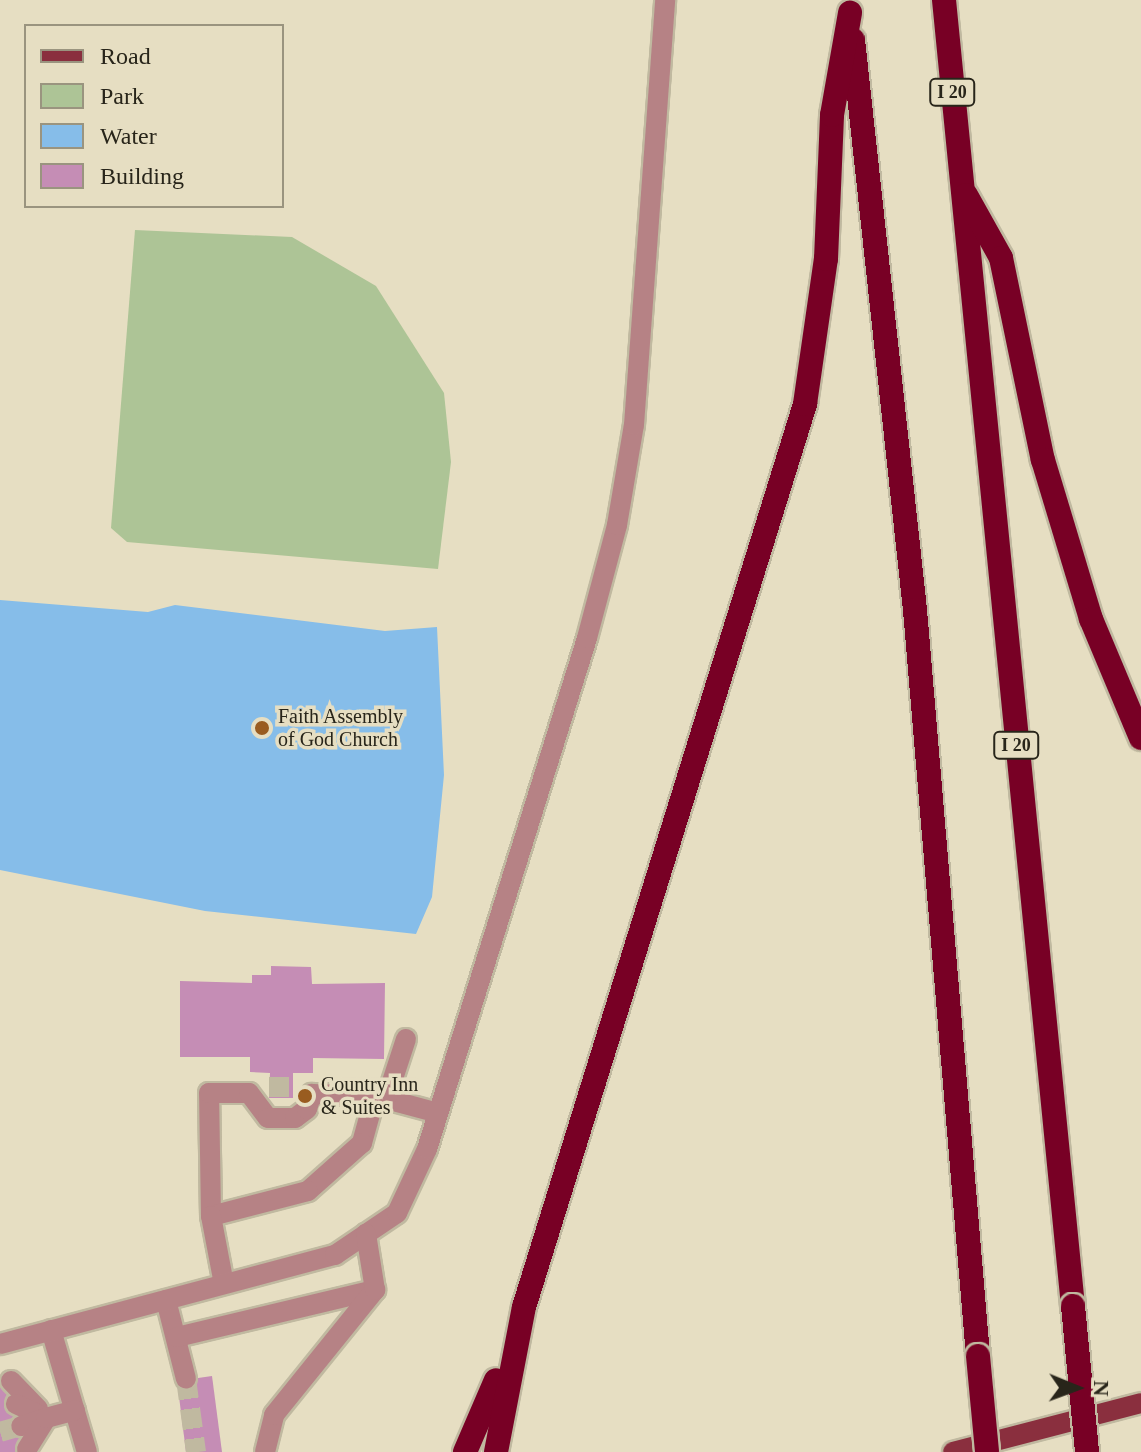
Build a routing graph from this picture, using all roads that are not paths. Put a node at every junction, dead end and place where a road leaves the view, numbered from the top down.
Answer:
1 (665, 0) edge
2 (944, 0) edge
3 (850, 6) edge
4 (960, 184) junction
5 (1141, 738) edge
6 (406, 1039) dead end
7 (269, 1087) tunnel mouth
8 (249, 1093) junction
9 (381, 1097) junction
10 (438, 1113) junction
11 (211, 1216) junction
12 (366, 1234) junction
13 (224, 1284) junction
14 (375, 1290) junction
15 (166, 1300) junction
16 (524, 1307) junction
17 (51, 1330) junction
18 (177, 1337) junction
19 (0, 1344) edge
20 (186, 1379) tunnel mouth
21 (11, 1381) dead end
22 (1141, 1403) edge
23 (16, 1404) tunnel mouth
24 (75, 1410) junction
25 (46, 1418) junction
26 (21, 1426) tunnel mouth
27 (27, 1449) tunnel mouth
28 (87, 1452) edge
29 (265, 1452) edge
30 (465, 1452) edge
31 (496, 1452) edge
32 (953, 1452) edge
33 (987, 1452) edge
34 (1087, 1452) edge

1 - 10 street
2 - 4 highway, I 20
3 - 16 highway
3 - 33 highway, bridge
4 - 5 highway
4 - 34 highway, I 20, bridge
6 - 9 street
7 - 8 street
8 - 9 street
8 - 11 street
9 - 10 street
9 - 11 street
10 - 12 street
11 - 13 street
12 - 13 street
12 - 14 street
13 - 15 street
14 - 18 street
14 - 29 street
15 - 17 street
15 - 18 street
16 - 30 highway
16 - 31 highway
17 - 19 street
17 - 24 street
18 - 20 street
21 - 25 street
22 - 32 main road
23 - 25 street
24 - 25 street
24 - 28 street
25 - 26 street
25 - 27 street

